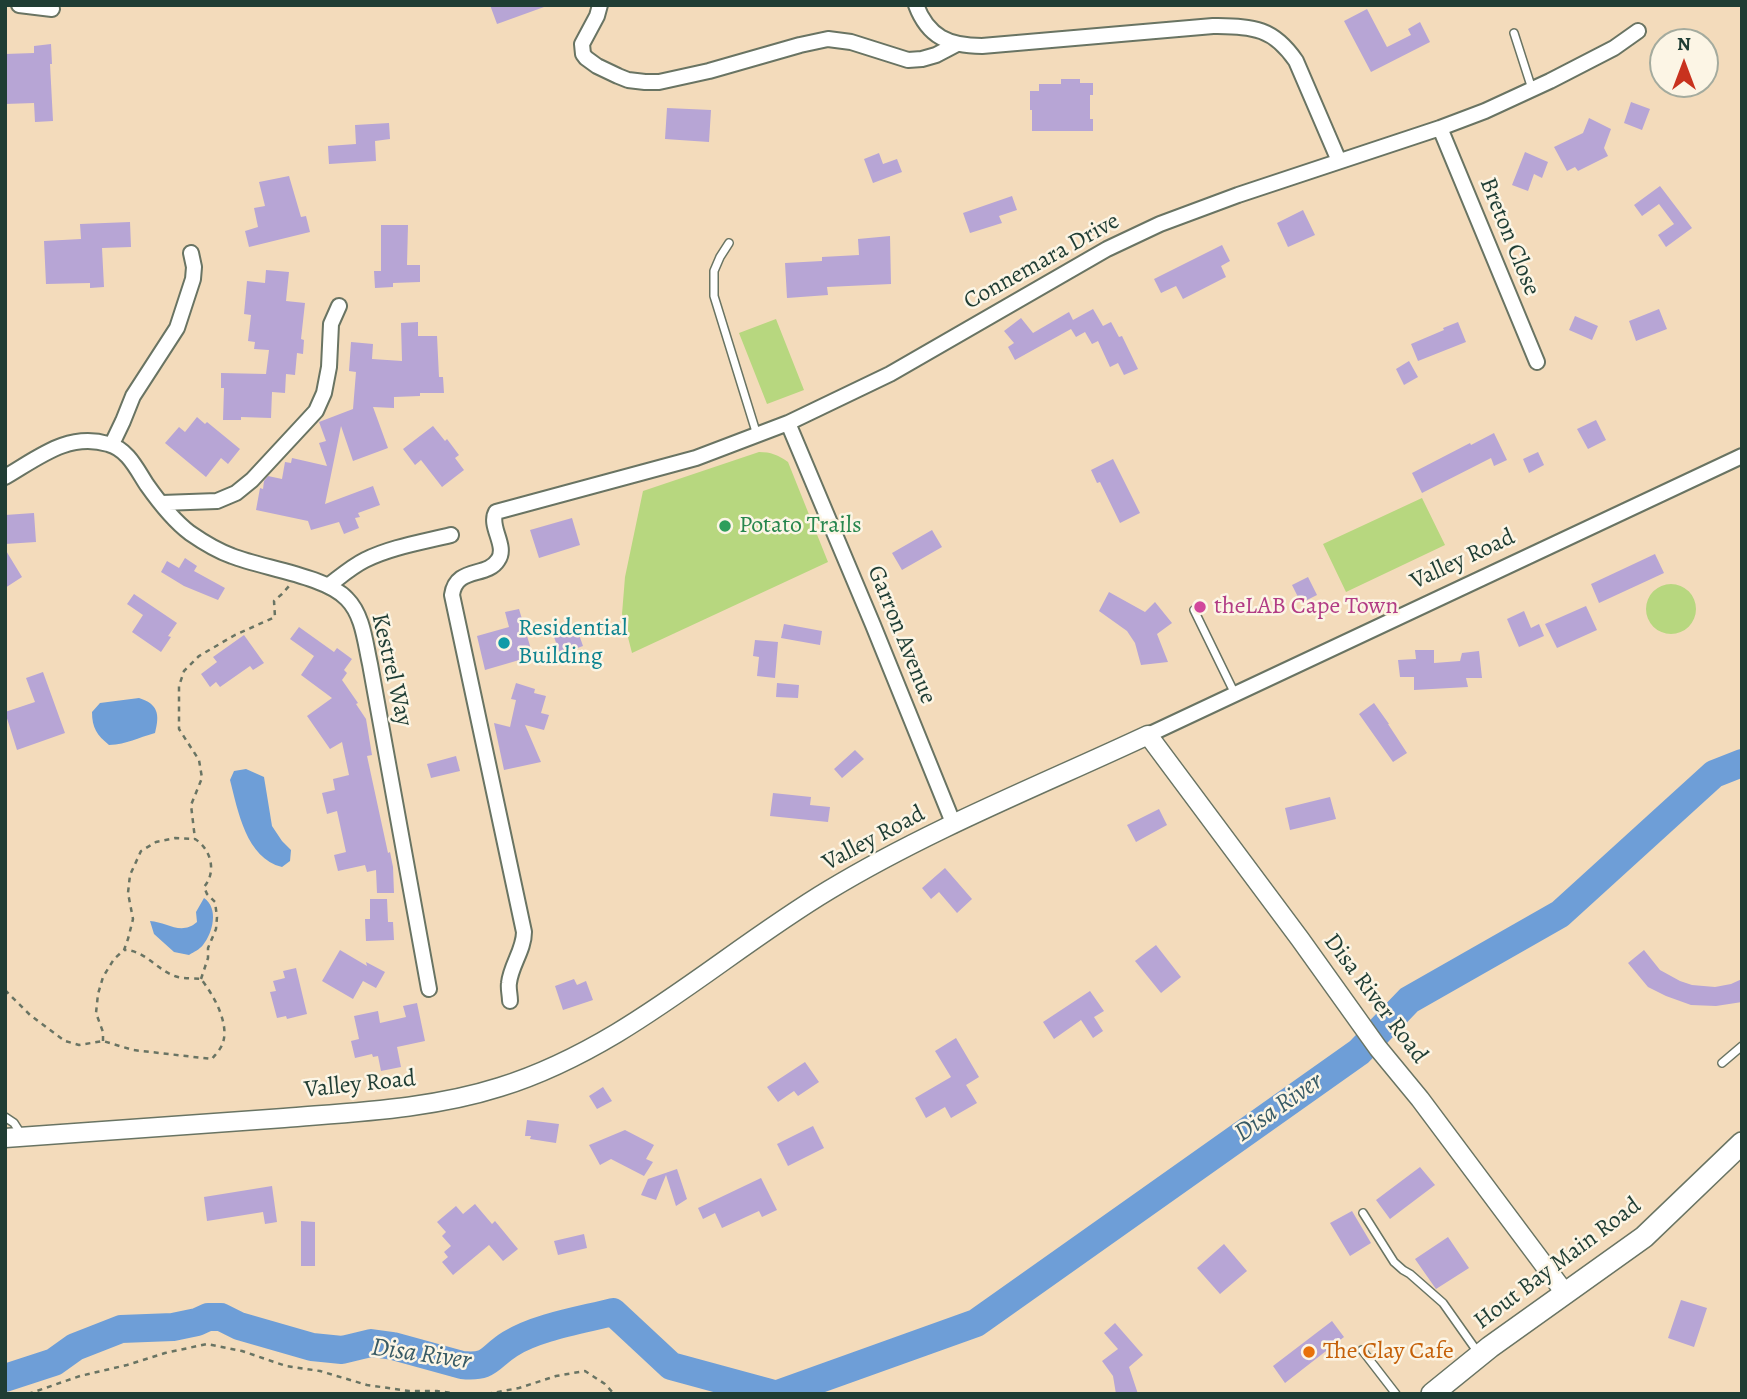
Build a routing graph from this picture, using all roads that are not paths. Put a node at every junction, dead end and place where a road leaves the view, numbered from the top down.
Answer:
1 (19, 5) edge
2 (600, 5) edge
3 (916, 5) edge
4 (52, 9) dead end
5 (1638, 31) dead end
6 (1514, 33) dead end
7 (957, 44) junction
8 (1532, 89) junction
9 (1440, 128) junction
10 (1339, 161) junction
11 (729, 243) dead end
12 (191, 253) dead end
13 (340, 306) dead end
14 (1537, 362) dead end
15 (788, 423) junction
16 (757, 435) junction
17 (112, 444) junction
18 (1742, 456) edge
19 (5, 477) edge
20 (162, 503) junction
21 (451, 535) dead end
22 (328, 586) junction
23 (1194, 610) dead end
24 (1235, 694) junction
25 (1148, 735) junction
26 (954, 825) junction
27 (429, 989) dead end
28 (510, 1001) dead end
29 (1742, 1046) edge
30 (1722, 1063) dead end
31 (5, 1117) edge
32 (14, 1137) edge
33 (1742, 1143) edge
34 (1363, 1213) dead end
35 (1565, 1293) junction
36 (1362, 1350) dead end
37 (1480, 1355) junction
38 (1396, 1394) edge
39 (1432, 1394) edge

1 - 4 street
2 - 7 street
3 - 7 street
5 - 8 street, Connemara Drive
6 - 8 lane
7 - 10 street
8 - 9 street, Connemara Drive
9 - 10 street, Connemara Drive
9 - 14 street, Breton Close
10 - 15 street, Connemara Drive
11 - 16 lane
12 - 17 street
13 - 20 street
15 - 16 street, Connemara Drive
15 - 26 street, Garron Avenue
16 - 28 street, Connemara Drive
17 - 19 street
17 - 20 street, Kestrel Way
18 - 24 street, Valley Road
20 - 22 street, Kestrel Way
21 - 22 street
22 - 27 street, Kestrel Way
23 - 24 lane
24 - 25 street, Valley Road
25 - 26 street, Valley Road
25 - 35 street, Disa River Road
26 - 32 street, Valley Road
29 - 30 lane
31 - 32 lane
33 - 35 main road, Hout Bay Main Road
34 - 37 lane
35 - 37 main road, Hout Bay Main Road
36 - 38 lane
37 - 39 main road, Hout Bay Main Road

